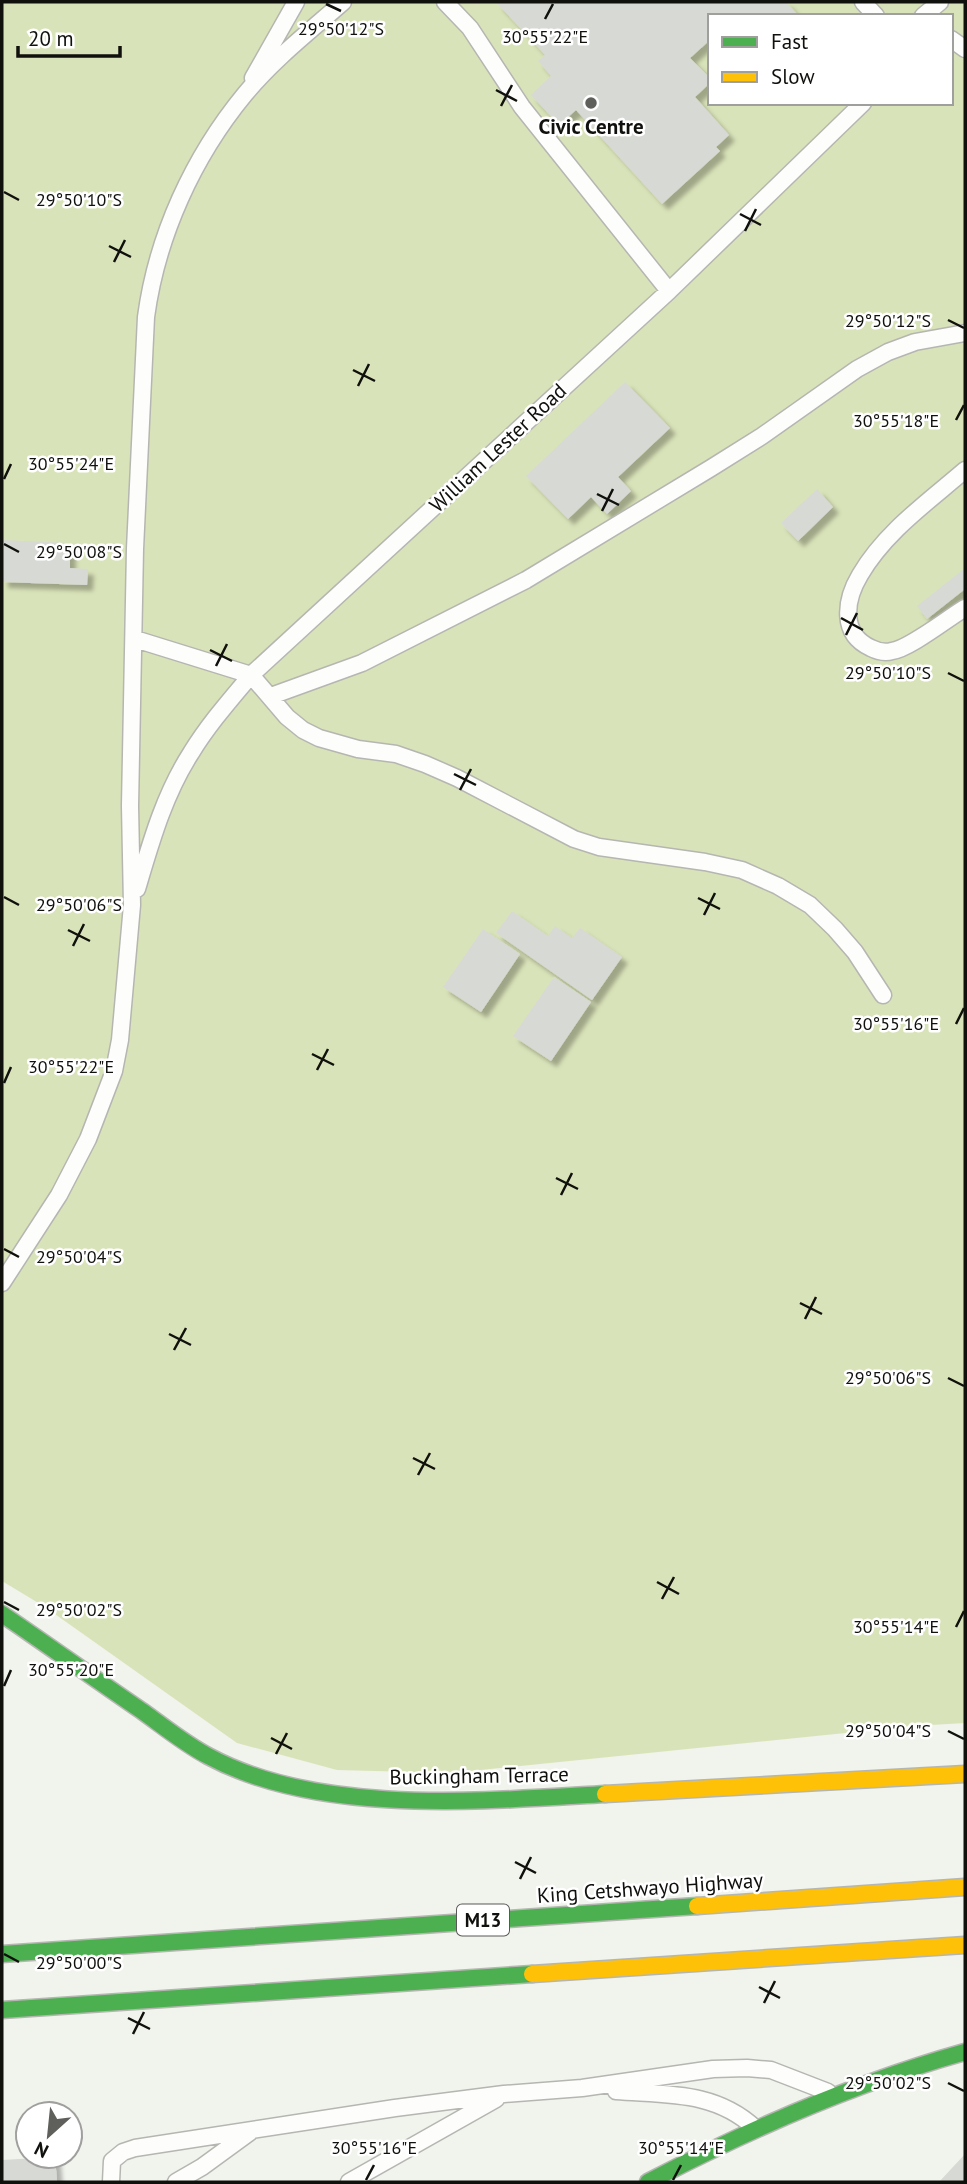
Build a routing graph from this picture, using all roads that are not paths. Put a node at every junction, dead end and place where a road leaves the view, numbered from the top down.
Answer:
1 (296, 2) edge
2 (343, 2) edge
3 (445, 2) edge
4 (940, 2) edge
5 (925, 14) edge
6 (245, 93) junction
7 (861, 105) edge
8 (669, 290) junction
9 (965, 333) edge
10 (965, 470) edge
11 (965, 608) edge
12 (135, 639) junction
13 (251, 675) junction
14 (271, 696) junction
15 (132, 905) junction
16 (883, 995) dead end
17 (2, 1283) edge
18 (2, 1614) edge
19 (965, 1774) edge
20 (965, 1887) edge
21 (965, 1945) edge
22 (2, 1954) edge
23 (2, 2010) edge
24 (965, 2052) edge
25 (582, 2088) junction
26 (504, 2094) junction
27 (833, 2094) junction
28 (755, 2128) junction
29 (252, 2130) junction
30 (111, 2182) edge
31 (176, 2182) edge
32 (349, 2182) edge
33 (648, 2182) edge

1 - 6 lane
2 - 6 lane, William Lester Road
3 - 8 lane
4 - 5 lane
6 - 12 lane, William Lester Road
7 - 8 lane, William Lester Road
8 - 13 lane, William Lester Road
9 - 14 lane
10 - 11 lane
12 - 13 lane
12 - 15 lane, William Lester Road
13 - 14 lane
13 - 15 lane, William Lester Road
14 - 16 lane
15 - 17 lane, William Lester Road
18 - 19 main road, Buckingham Terrace
20 - 22 main road, King Cetshwayo Highway / M13
21 - 23 main road
24 - 27 main road
25 - 26 lane
25 - 27 lane
25 - 28 lane
26 - 29 lane
26 - 32 lane
27 - 28 main road
28 - 33 main road
29 - 30 lane
29 - 31 lane

